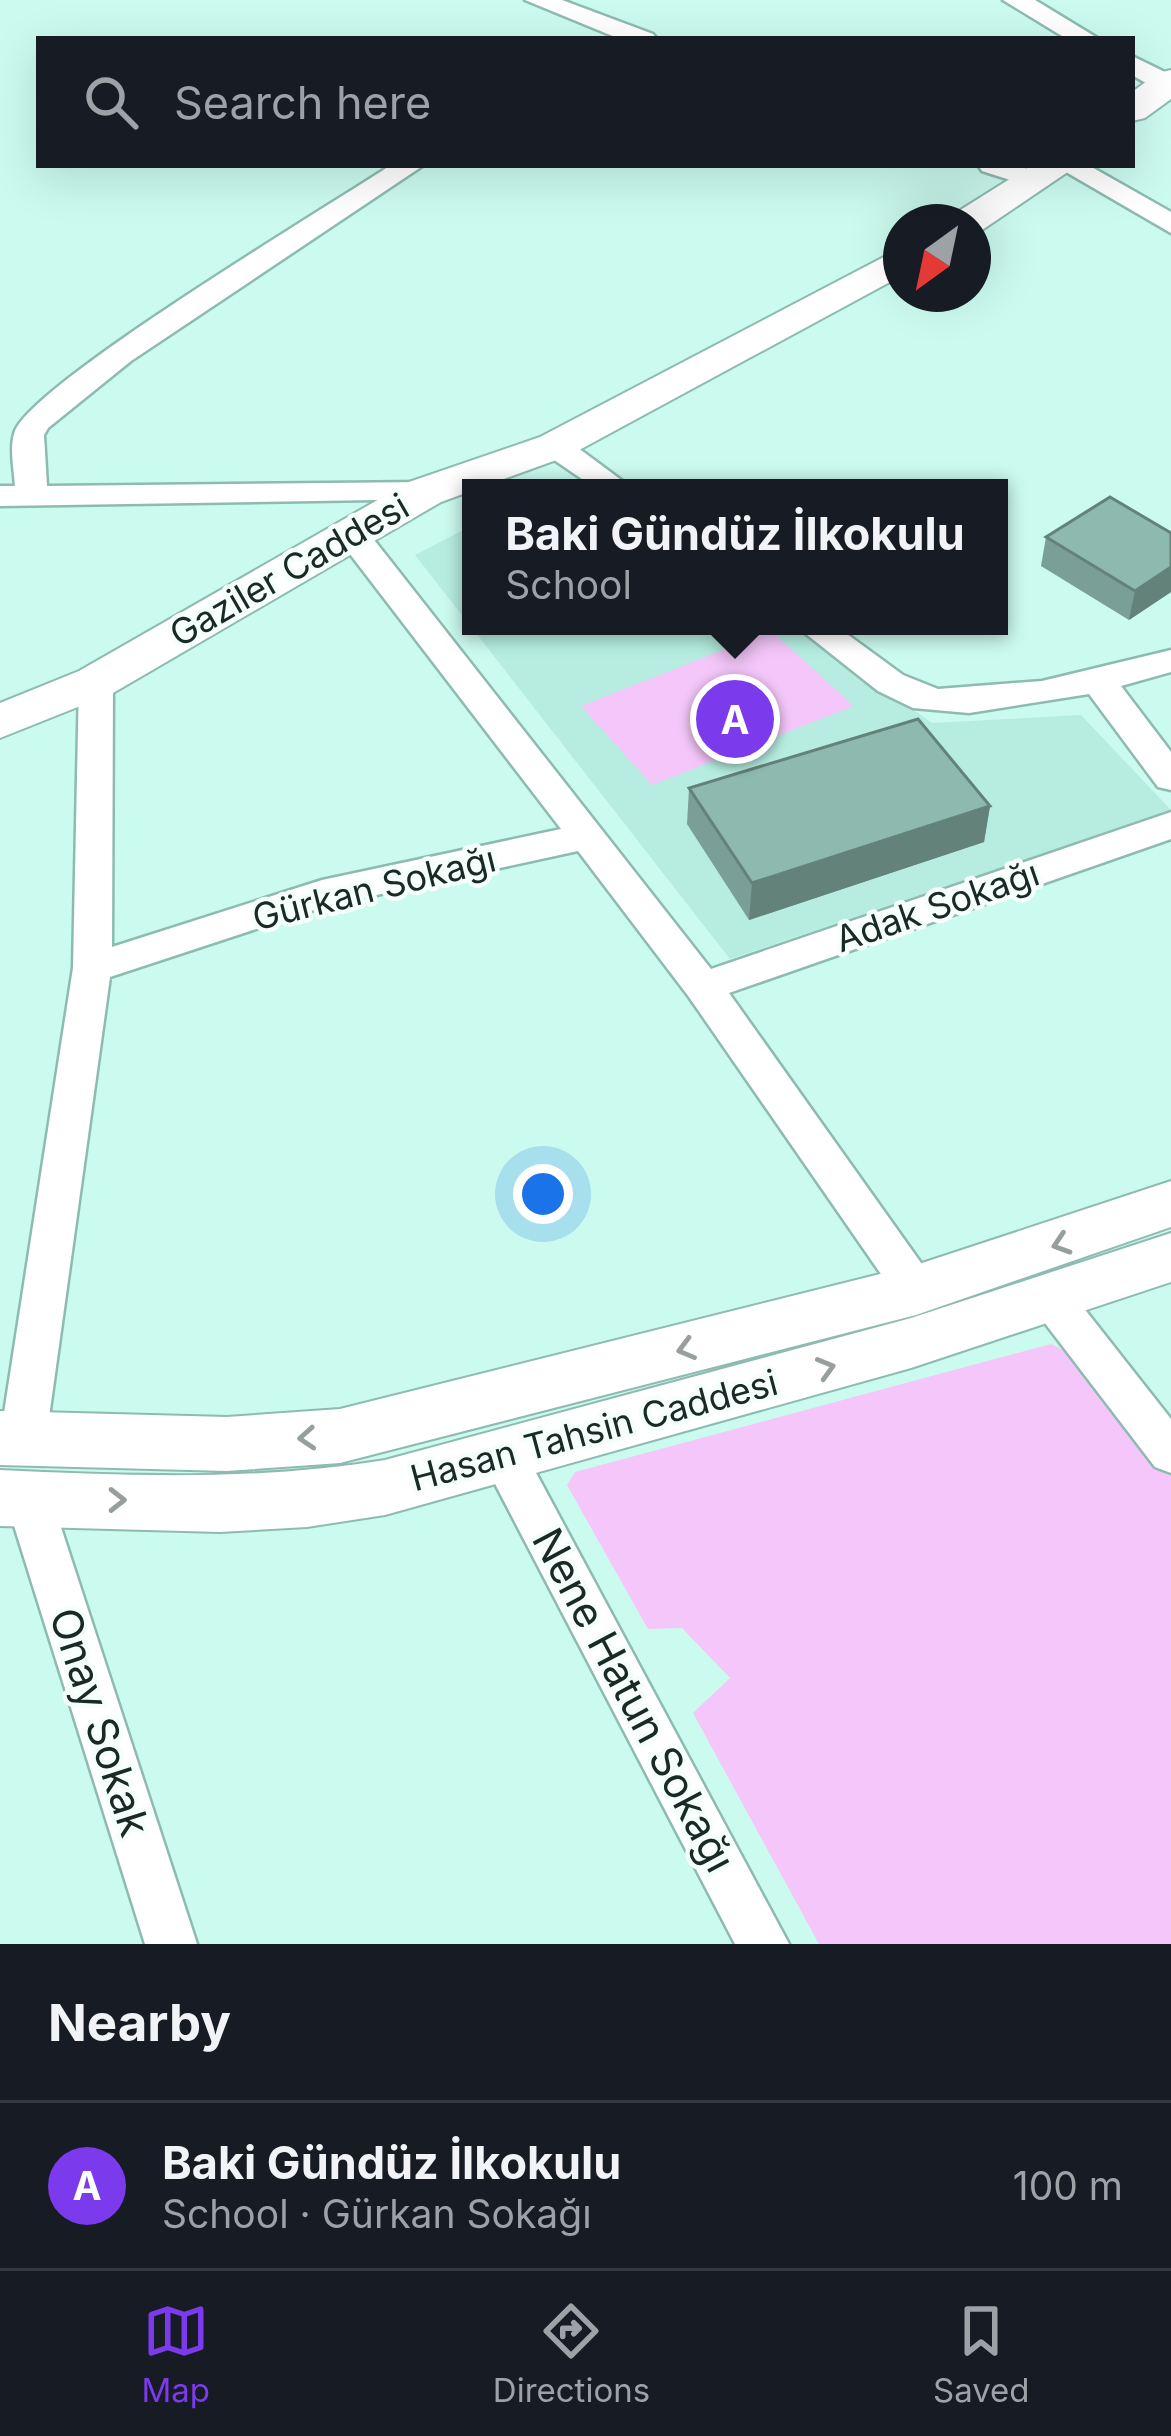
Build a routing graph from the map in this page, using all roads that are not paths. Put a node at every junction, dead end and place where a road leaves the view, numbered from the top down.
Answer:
1 (538, 0) edge
2 (1016, 0) edge
3 (607, 34) edge
4 (1081, 36) edge
5 (1135, 65) edge
6 (1169, 82) edge
7 (1135, 108) edge
8 (405, 168) edge
9 (1054, 170) edge
10 (991, 208) edge
11 (1171, 224) edge
12 (883, 270) edge
13 (555, 446) junction
14 (603, 479) edge
15 (425, 492) junction
16 (16, 495) edge
17 (352, 534) junction
18 (826, 635) edge
19 (1171, 661) edge
20 (96, 682) junction
21 (1099, 682) junction
22 (0, 722) edge
23 (1171, 778) edge
24 (1171, 825) edge
25 (589, 836) junction
26 (92, 968) junction
27 (703, 987) junction
28 (1171, 1204) edge
29 (1171, 1257) edge
30 (916, 1290) junction
31 (1053, 1301) junction
32 (1171, 1454) edge
33 (504, 1456) junction
34 (13, 1469) edge
35 (171, 1944) edge
36 (763, 1944) edge

1 - 3 street
2 - 4 street
5 - 6 street
6 - 7 main road
8 - 16 street
9 - 10 main road
9 - 11 street
12 - 13 main road, Gaziler Caddesi
13 - 14 street
13 - 15 main road, Gaziler Caddesi
15 - 16 street
15 - 17 main road, Gaziler Caddesi
17 - 20 main road, Gaziler Caddesi
17 - 25 street
18 - 21 street
19 - 21 street
20 - 22 main road, Gaziler Caddesi
20 - 26 street
21 - 23 street
24 - 27 street, Adak Sokağı
25 - 26 street, Gürkan Sokağı
25 - 27 street
26 - 34 street
27 - 30 street
28 -> 30 main road, Hasan Tahsin Caddesi
29 - 31 main road, Hasan Tahsin Caddesi
30 -> 34 main road, Hasan Tahsin Caddesi
31 - 32 street
33 -> 31 main road, Hasan Tahsin Caddesi
34 -> 33 main road, Hasan Tahsin Caddesi
33 - 36 street, Nene Hatun Sokağı
34 - 35 street, Onay Sokak

